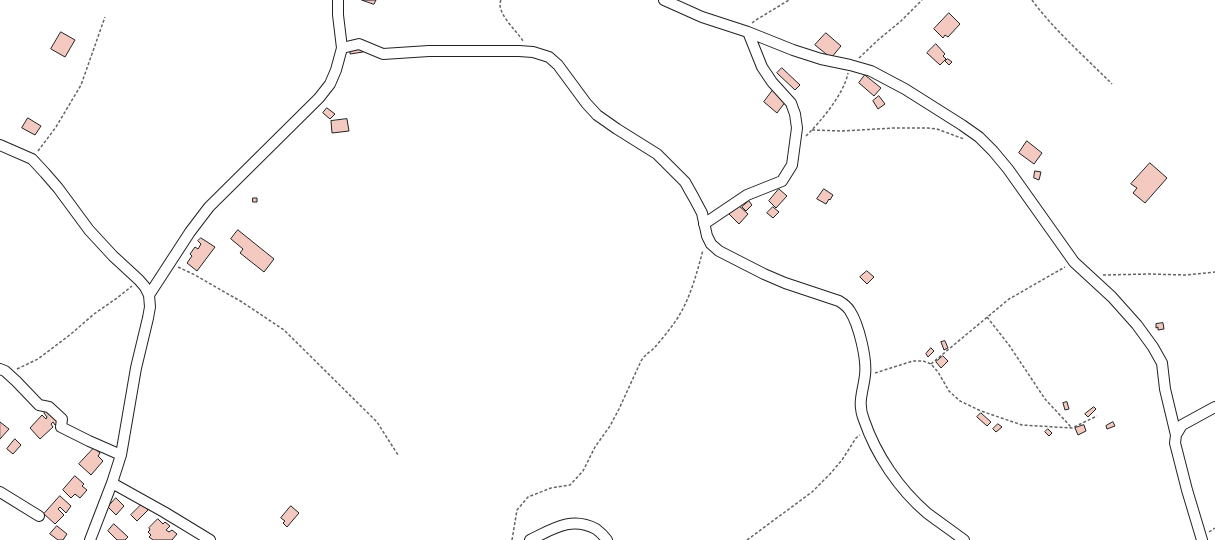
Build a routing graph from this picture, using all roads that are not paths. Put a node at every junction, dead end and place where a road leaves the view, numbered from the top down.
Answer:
1 (338, 0) edge
2 (664, 0) edge
3 (748, 32) junction
4 (342, 48) junction
5 (0, 145) edge
6 (704, 224) junction
7 (149, 295) junction
8 (3, 370) edge
9 (1215, 407) edge
10 (1176, 435) junction
11 (121, 455) junction
12 (112, 483) junction
13 (0, 492) edge
14 (39, 516) dead end
15 (90, 540) edge
16 (210, 540) edge
17 (530, 540) edge
18 (608, 540) edge
19 (964, 540) edge
20 (1202, 540) edge

1 - 4 street
2 - 3 street
3 - 6 street
3 - 10 street
4 - 6 street
4 - 7 street
5 - 7 street
6 - 19 street
7 - 11 street
8 - 11 street
9 - 10 street
10 - 20 street
11 - 12 street
12 - 15 street
12 - 16 street
13 - 14 street
17 - 18 street

